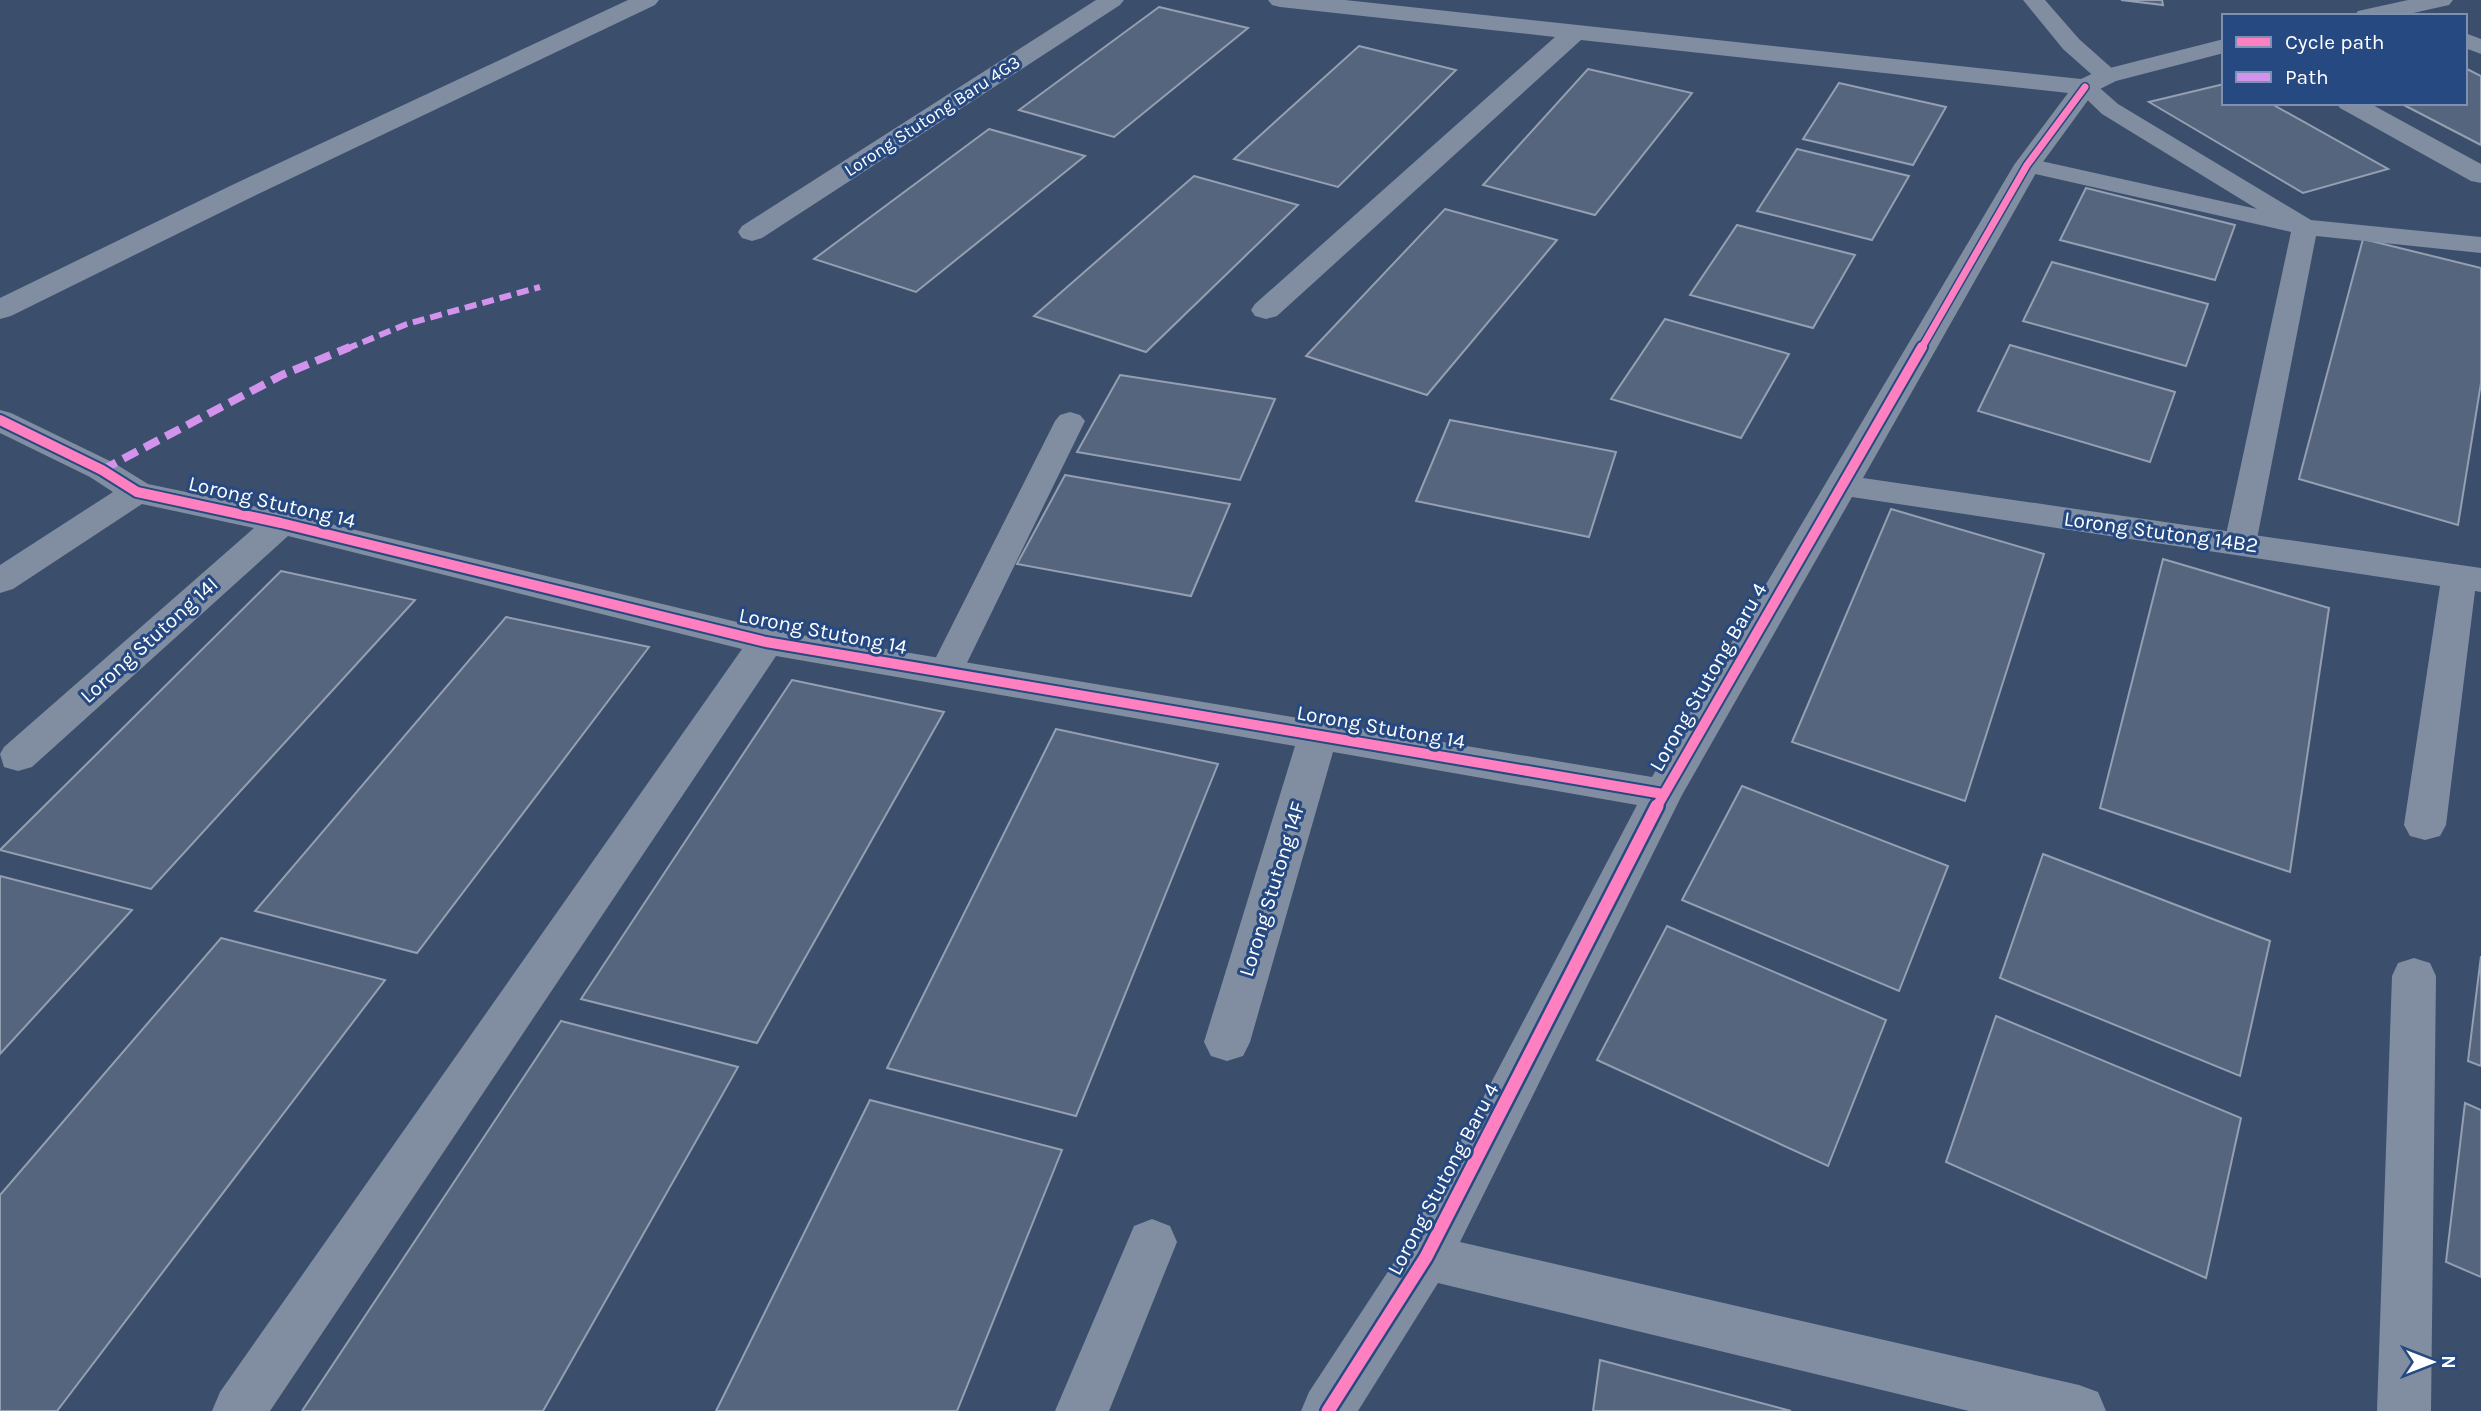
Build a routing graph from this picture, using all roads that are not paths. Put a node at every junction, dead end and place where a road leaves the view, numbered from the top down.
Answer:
1 (647, 0) edge
2 (1112, 0) edge
3 (1284, 0) edge
4 (2034, 0) edge
5 (2441, 0) edge
6 (2375, 14) edge
7 (1576, 31) junction
8 (2222, 47) edge
9 (2096, 81) junction
10 (2353, 105) edge
11 (2027, 165) junction
12 (2481, 175) edge
13 (2305, 227) junction
14 (752, 232) dead end
15 (2481, 245) edge
16 (0, 310) edge
17 (1266, 310) dead end
18 (0, 420) edge
19 (1070, 421) dead end
20 (1841, 485) junction
21 (137, 492) junction
22 (281, 523) junction
23 (2239, 544) junction
24 (2470, 578) edge
25 (0, 581) edge
26 (765, 642) junction
27 (945, 673) junction
28 (1318, 736) junction
29 (18, 757) dead end
30 (1663, 794) junction
31 (2425, 825) dead end
32 (2414, 976) dead end
33 (1227, 1042) dead end
34 (1152, 1242) dead end
35 (1426, 1257) junction
36 (239, 1411) edge
37 (1082, 1411) edge
38 (1328, 1411) edge
39 (2079, 1411) edge
40 (2404, 1411) edge

1 - 16 street
2 - 14 street, Lorong Stutong Baru 4G3
3 - 7 street
4 - 9 lane
5 - 6 street
7 - 9 street
7 - 17 street
8 - 9 street
9 - 11 street, Lorong Stutong Baru 4
9 - 13 lane
10 - 12 street
11 - 13 lane
11 - 20 street, Lorong Stutong Baru 4
13 - 15 lane
13 - 23 lane
18 - 21 street, Lorong Stutong 14
19 - 27 lane
20 - 23 street, Lorong Stutong 14B2
20 - 30 street, Lorong Stutong Baru 4
21 - 22 street, Lorong Stutong 14
21 - 25 street
22 - 26 street, Lorong Stutong 14
22 - 29 street, Lorong Stutong 14I
23 - 24 street, Lorong Stutong 14B2
24 - 31 street
26 - 27 street, Lorong Stutong 14
26 - 36 street
27 - 28 street, Lorong Stutong 14
28 - 30 street, Lorong Stutong 14
28 - 33 street, Lorong Stutong 14F
30 - 35 street, Lorong Stutong Baru 4
32 - 40 street
34 - 37 street
35 - 38 street, Lorong Stutong Baru 4
35 - 39 street

